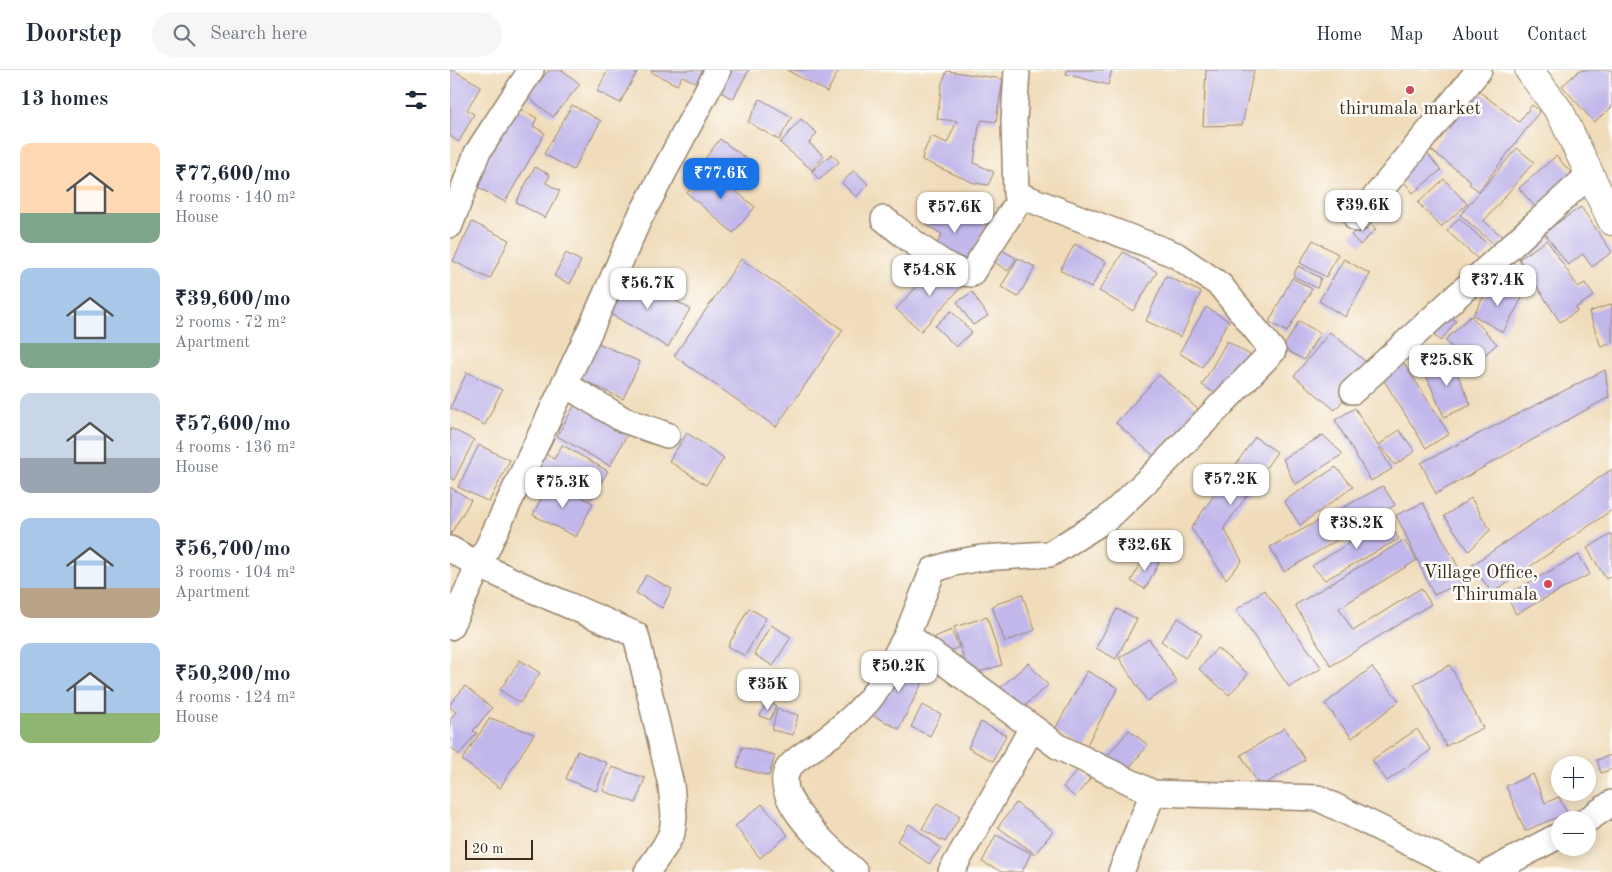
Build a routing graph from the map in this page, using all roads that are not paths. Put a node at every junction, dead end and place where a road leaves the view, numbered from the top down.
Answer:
1 (531, 70) edge
2 (718, 70) edge
3 (1017, 70) edge
4 (1479, 70) edge
5 (1529, 70) edge
6 (1590, 174) junction
7 (1022, 196) junction
8 (884, 219) dead end
9 (1357, 219) dead end
10 (1612, 221) edge
11 (450, 225) edge
12 (564, 384) junction
13 (1353, 391) dead end
14 (667, 435) dead end
15 (450, 550) edge
16 (479, 566) junction
17 (450, 627) edge
18 (907, 635) junction
19 (1032, 728) junction
20 (1153, 793) junction
21 (1612, 803) edge
22 (1596, 814) edge
23 (1551, 840) edge
24 (647, 872) edge
25 (855, 872) edge
26 (951, 872) edge
27 (1122, 872) edge
28 (1469, 872) edge
29 (1490, 872) edge

1 - 11 street
2 - 12 street
3 - 7 street
4 - 9 street
5 - 6 main road
6 - 10 main road
6 - 13 street
7 - 8 street
7 - 18 street
12 - 14 street
12 - 16 street
15 - 16 street
16 - 17 street
16 - 24 street
18 - 19 street
18 - 25 street
19 - 20 street
19 - 26 street
20 - 27 street
20 - 28 street
21 - 22 street
23 - 29 street

